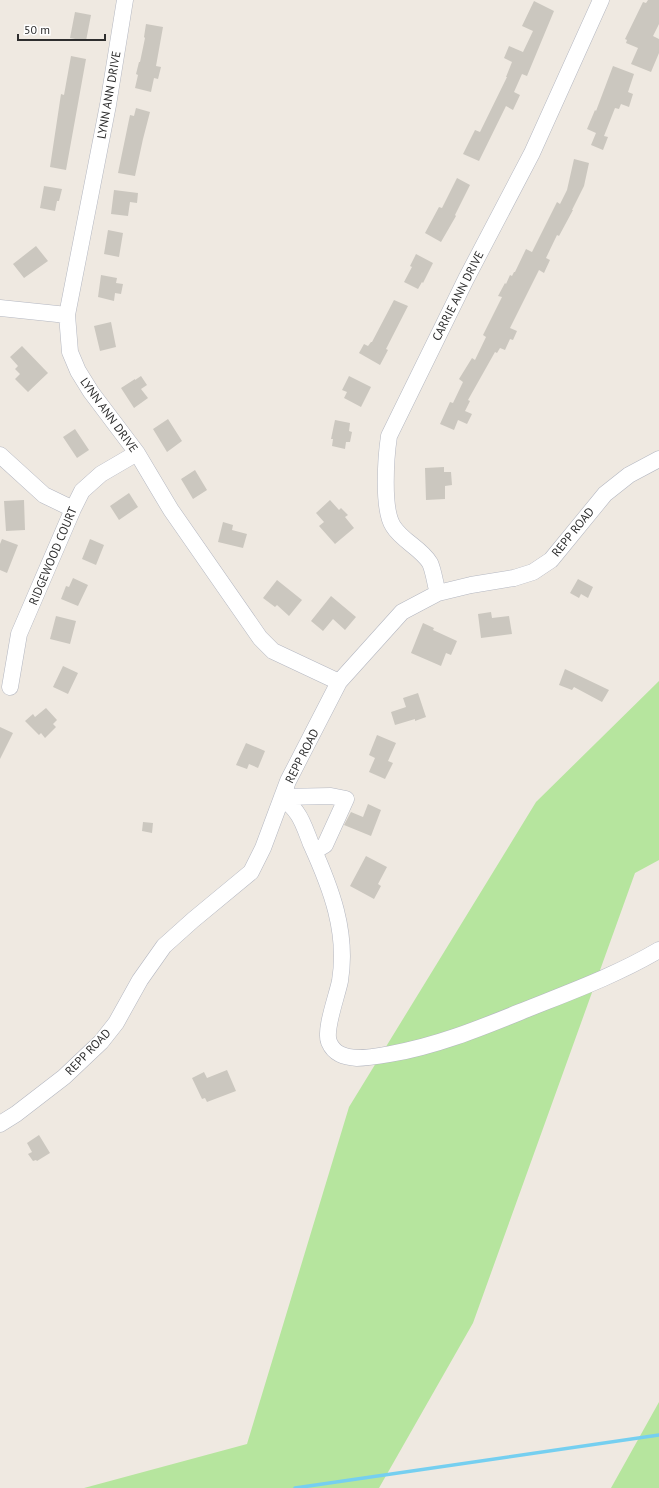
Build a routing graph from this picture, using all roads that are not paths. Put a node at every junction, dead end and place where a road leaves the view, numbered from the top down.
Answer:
1 (125, 0) edge
2 (601, 0) edge
3 (0, 308) edge
4 (67, 315) junction
5 (137, 453) junction
6 (0, 455) edge
7 (659, 459) edge
8 (72, 508) junction
9 (438, 593) junction
10 (339, 682) junction
11 (10, 687) dead end
12 (282, 797) junction
13 (314, 851) junction
14 (659, 950) edge
15 (0, 1124) edge

1 - 4 street, LYNN ANN DRIVE
2 - 9 street, CARRIE ANN DRIVE
3 - 4 street
4 - 5 street, LYNN ANN DRIVE
5 - 8 street, RIDGEWOOD COURT
5 - 10 street, LYNN ANN DRIVE
6 - 8 street
7 - 9 street, REPP ROAD
8 - 11 street, RIDGEWOOD COURT
9 - 10 street, REPP ROAD
10 - 12 street, REPP ROAD
12 - 13 street
12 - 13 street
12 - 15 street, REPP ROAD
13 - 14 street

